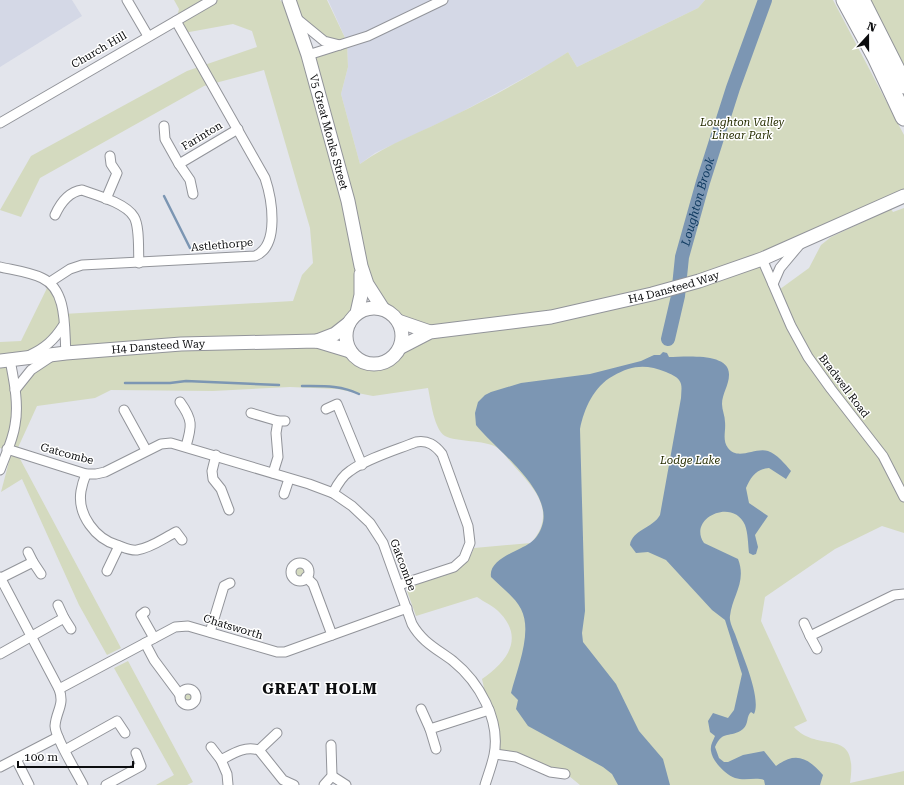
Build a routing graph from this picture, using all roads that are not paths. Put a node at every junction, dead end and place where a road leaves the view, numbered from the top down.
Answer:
1 (128, 0) edge
2 (212, 0) edge
3 (280, 0) edge
4 (289, 0) edge
5 (443, 0) edge
6 (845, 0) edge
7 (861, 0) edge
8 (294, 15) junction
9 (176, 21) junction
10 (148, 36) junction
11 (341, 45) junction
12 (308, 55) junction
13 (904, 85) edge
14 (904, 117) edge
15 (0, 123) edge
16 (164, 126) dead end
17 (238, 129) junction
18 (110, 156) dead end
19 (179, 164) junction
20 (193, 194) dead end
21 (904, 196) edge
22 (106, 199) junction
23 (55, 215) dead end
24 (803, 240) junction
25 (762, 259) junction
26 (139, 263) junction
27 (361, 266) junction
28 (0, 267) edge
29 (50, 282) junction
30 (773, 284) junction
31 (383, 309) junction
32 (357, 313) junction
33 (398, 321) junction
34 (349, 323) junction
35 (63, 326) junction
36 (430, 332) junction
37 (317, 341) junction
38 (401, 347) junction
39 (350, 351) junction
40 (60, 354) junction
41 (23, 358) junction
42 (5, 361) edge
43 (15, 390) junction
44 (180, 402) dead end
45 (326, 409) dead end
46 (124, 410) dead end
47 (251, 413) dead end
48 (186, 446) junction
49 (7, 449) junction
50 (146, 450) junction
51 (216, 455) junction
52 (362, 465) junction
53 (0, 470) edge
54 (273, 473) junction
55 (86, 474) junction
56 (289, 479) junction
57 (332, 493) junction
58 (284, 494) dead end
59 (904, 497) edge
60 (229, 510) dead end
61 (182, 540) dead end
62 (119, 546) junction
63 (28, 552) dead end
64 (33, 562) junction
65 (108, 571) dead end
66 (41, 574) dead end
67 (0, 578) edge
68 (306, 578) dead end
69 (224, 583) dead end
70 (399, 585) junction
71 (904, 594) edge
72 (58, 605) dead end
73 (407, 608) junction
74 (140, 613) dead end
75 (64, 618) junction
76 (804, 623) dead end
77 (70, 629) dead end
78 (210, 632) junction
79 (332, 635) junction
80 (810, 636) junction
81 (32, 637) junction
82 (154, 638) junction
83 (145, 643) junction
84 (817, 649) dead end
85 (0, 654) edge
86 (59, 689) junction
87 (180, 694) dead end
88 (421, 709) dead end
89 (489, 710) junction
90 (430, 729) junction
91 (277, 733) dead end
92 (125, 734) dead end
93 (58, 737) junction
94 (331, 745) dead end
95 (211, 747) dead end
96 (436, 749) dead end
97 (65, 750) junction
98 (259, 750) junction
99 (136, 753) dead end
100 (495, 754) junction
101 (16, 759) junction
102 (221, 760) junction
103 (0, 767) edge
104 (565, 774) dead end
105 (332, 776) junction
106 (29, 785) edge
107 (83, 785) edge
108 (106, 785) edge
109 (228, 785) edge
110 (294, 785) edge
111 (324, 785) edge
112 (346, 785) edge
113 (485, 785) edge

1 - 10 street
2 - 9 street, Church Hill
3 - 8 street
4 - 8 street, V5 Great Monks Street
5 - 11 street
6 - 14 highway
7 - 13 highway
8 - 11 street
8 - 12 street, V5 Great Monks Street
9 - 10 street, Church Hill
9 - 17 street, Astlethorpe
10 - 15 street, Church Hill
11 - 12 street
12 - 27 street, V5 Great Monks Street
16 - 19 street, Farinton
17 - 19 street, Farinton
17 - 26 street, Astlethorpe
18 - 22 street
19 - 20 street, Farinton
21 - 24 street, H4 Dansteed Way
22 - 23 street
22 - 26 street
24 - 25 street, H4 Dansteed Way
24 - 30 street
25 - 30 street, Bradwell Road
25 - 36 street, H4 Dansteed Way
26 - 29 street, Astlethorpe
27 - 31 street, V5 Great Monks Street
27 - 32 street, V5 Great Monks Street
28 - 29 street
29 - 35 street
30 - 59 street, Bradwell Road
31 - 32 street
31 - 33 street
32 - 34 street
33 - 36 street, H4 Dansteed Way
33 - 38 street
34 - 37 street, H4 Dansteed Way
34 - 39 street
35 - 40 street
35 - 41 street
36 - 38 street, H4 Dansteed Way
37 - 39 street, H4 Dansteed Way
37 - 40 street, H4 Dansteed Way
38 - 39 street
40 - 41 street, H4 Dansteed Way
40 - 43 street
41 - 42 street, H4 Dansteed Way
42 - 43 street
43 - 49 street
44 - 48 street
45 - 52 street
46 - 50 street
47 - 54 street
48 - 50 street, Gatcombe
48 - 51 street, Gatcombe
49 - 53 street
49 - 55 street, Gatcombe
50 - 55 street, Gatcombe
51 - 54 street, Gatcombe
51 - 60 street
52 - 57 street
52 - 70 street
54 - 56 street, Gatcombe
55 - 62 street
56 - 57 street, Gatcombe
56 - 58 street
57 - 70 street, Gatcombe
61 - 62 street
62 - 65 street
63 - 64 street
64 - 66 street
64 - 67 street
67 - 81 street
68 - 79 street
69 - 78 street
70 - 73 street, Gatcombe
71 - 80 street
72 - 75 street
73 - 79 street, Chatsworth
73 - 89 street, Gatcombe
74 - 82 street
75 - 77 street
75 - 81 street
76 - 80 street
78 - 79 street, Chatsworth
78 - 82 street, Chatsworth
80 - 84 street
81 - 85 street
81 - 86 street
82 - 83 street, Chatsworth
83 - 86 street, Chatsworth
83 - 87 street
86 - 93 street
88 - 90 street
89 - 90 street
89 - 100 street, Gatcombe
90 - 96 street
91 - 98 street
92 - 97 street
93 - 97 street
93 - 101 street
94 - 105 street
95 - 102 street
97 - 107 street
98 - 102 street
98 - 110 street
99 - 108 street
100 - 104 street
100 - 113 street, Gatcombe
101 - 103 street
101 - 106 street
102 - 109 street
105 - 111 street
105 - 112 street

